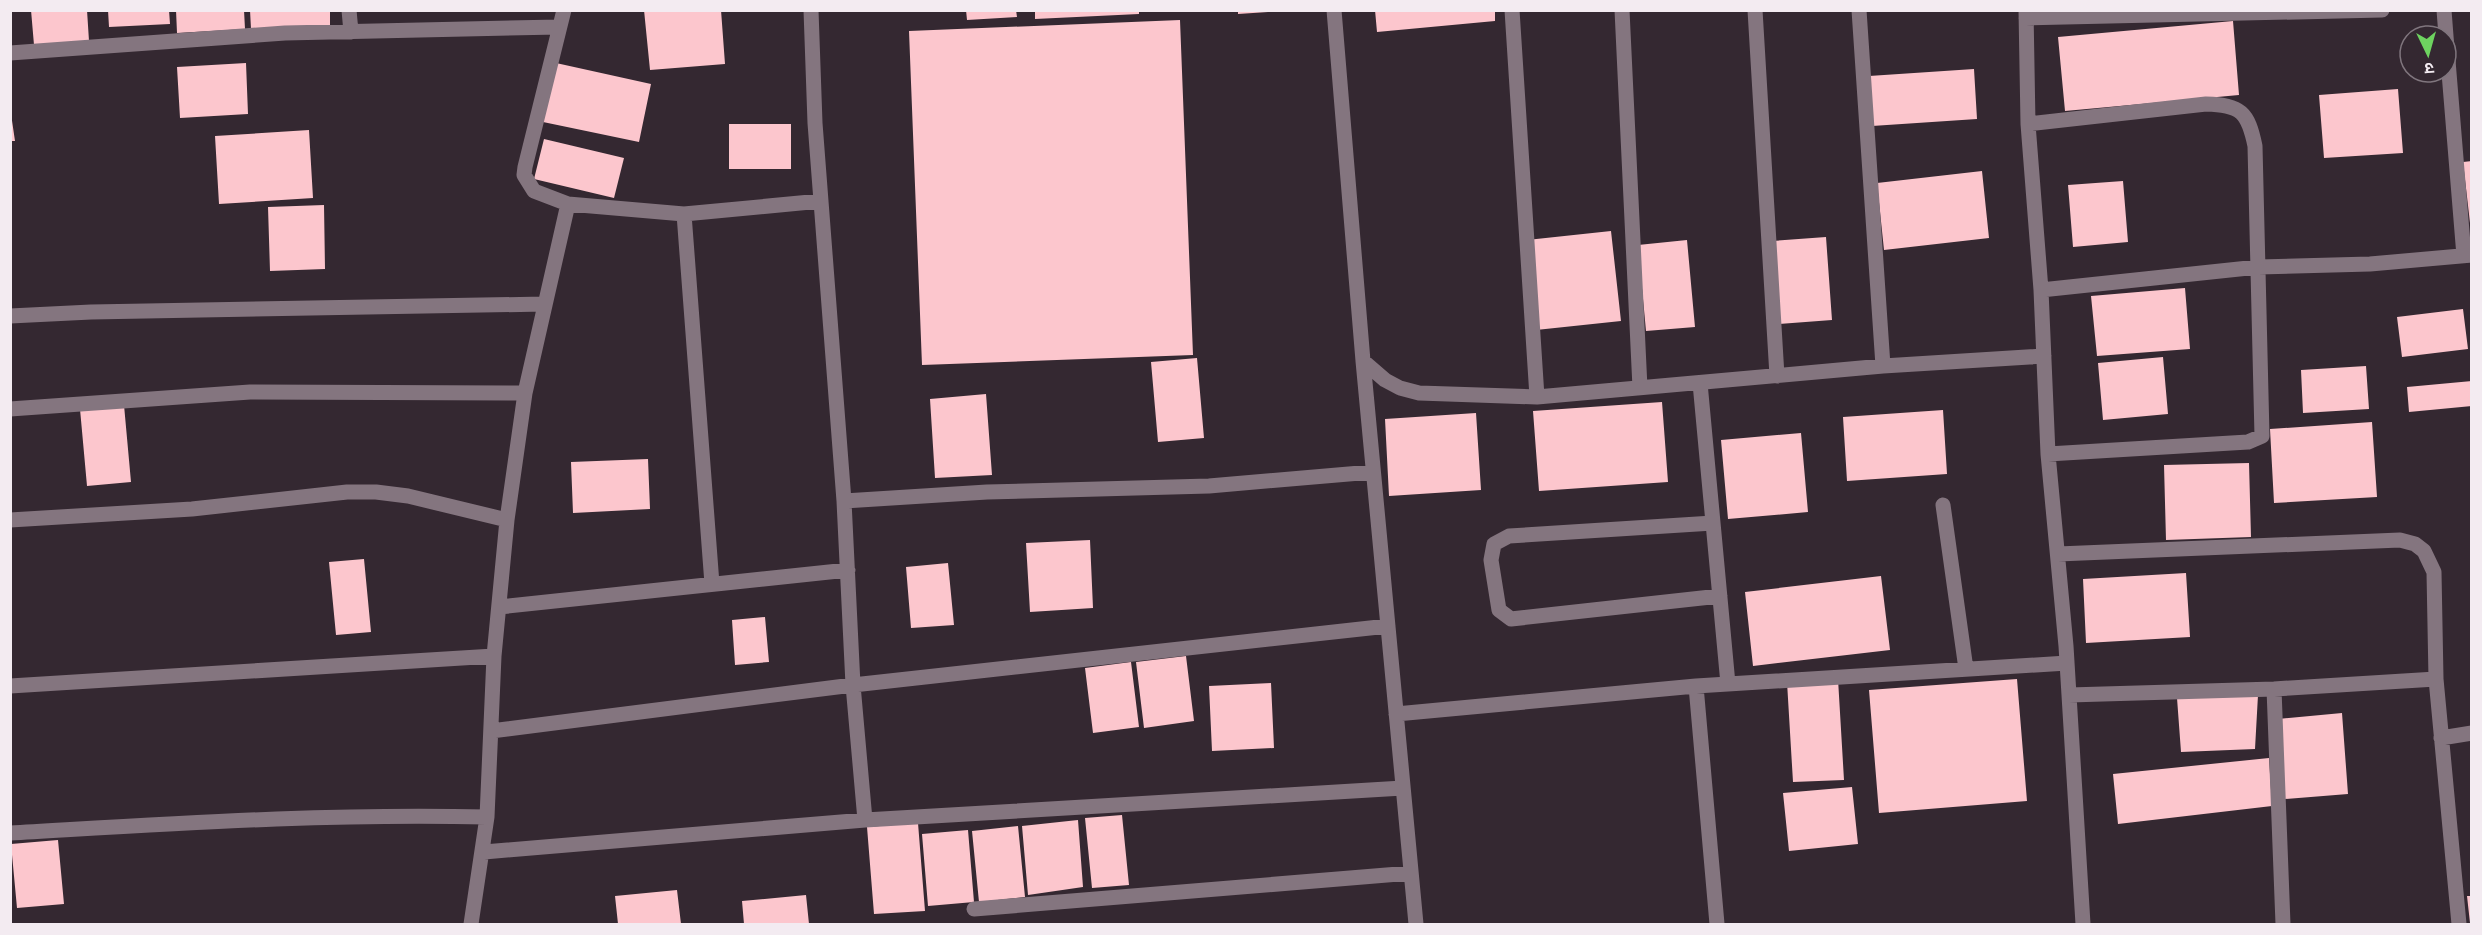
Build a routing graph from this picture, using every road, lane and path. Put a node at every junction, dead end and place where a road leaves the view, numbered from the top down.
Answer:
1 (349, 10) edge
2 (564, 10) edge
3 (811, 10) edge
4 (1334, 10) edge
5 (1512, 10) edge
6 (1622, 10) edge
7 (1755, 10) edge
8 (1859, 10) edge
9 (2382, 10) edge
10 (2026, 14) edge
11 (559, 27) junction
12 (351, 32) junction
13 (10, 53) edge
14 (2451, 84) edge
15 (2028, 124) junction
16 (821, 201) junction
17 (568, 204) junction
18 (684, 214) junction
19 (2468, 256) edge
20 (2258, 267) junction
21 (2041, 290) junction
22 (544, 304) junction
23 (10, 316) edge
24 (2044, 356) junction
25 (1363, 361) junction
26 (1883, 366) junction
27 (1777, 376) junction
28 (1700, 382) junction
29 (1640, 388) junction
30 (525, 393) junction
31 (1537, 397) junction
32 (10, 409) edge
33 (2048, 454) junction
34 (1372, 472) junction
35 (844, 501) junction
36 (1943, 505) dead end
37 (10, 520) edge
38 (507, 520) junction
39 (1713, 523) junction
40 (2058, 554) junction
41 (848, 570) junction
42 (712, 584) junction
43 (1720, 596) junction
44 (499, 607) junction
45 (1388, 626) junction
46 (494, 656) junction
47 (2067, 663) junction
48 (1966, 669) junction
49 (2436, 679) junction
50 (1728, 684) junction
51 (853, 685) junction
52 (10, 686) edge
53 (1696, 686) junction
54 (2274, 688) junction
55 (2069, 694) junction
56 (1396, 714) junction
57 (492, 731) junction
58 (2472, 732) edge
59 (2441, 738) junction
60 (1403, 788) junction
61 (487, 817) junction
62 (865, 820) junction
63 (10, 833) edge
64 (484, 852) junction
65 (1412, 873) junction
66 (974, 909) dead end
67 (471, 924) edge
68 (1416, 924) edge
69 (1717, 924) edge
70 (2083, 924) edge
71 (2283, 924) edge
72 (2459, 924) edge

1 - 12 street
2 - 11 street
3 - 16 street
4 - 25 street
5 - 31 street
6 - 29 street
7 - 27 street
8 - 26 street
9 - 10 street
10 - 15 street
11 - 12 street
11 - 17 street
12 - 13 street
14 - 19 street
15 - 20 street
15 - 21 street
16 - 18 street
16 - 35 street
17 - 18 street
17 - 22 street
18 - 42 street
19 - 20 street
20 - 21 street
20 - 33 street
21 - 24 street
22 - 23 street
22 - 30 street
24 - 26 street
24 - 33 street
25 - 31 street
25 - 34 street
26 - 27 street
27 - 28 street
28 - 29 street
28 - 39 street
29 - 31 street
30 - 32 street
30 - 38 street
33 - 40 street
34 - 35 street
34 - 45 street
35 - 41 street
36 - 48 street
37 - 38 street
38 - 44 street
39 - 43 street
39 - 43 street
40 - 47 street
40 - 49 street
41 - 42 street
41 - 51 street
42 - 44 street
43 - 50 street
44 - 46 street
45 - 51 street
45 - 56 street
46 - 52 street
46 - 57 street
47 - 48 street
47 - 55 street
48 - 50 street
49 - 54 street
49 - 59 street
50 - 53 street
51 - 57 street
51 - 62 street
53 - 56 street
53 - 69 street
54 - 55 street
54 - 71 street
55 - 70 street
56 - 60 street
57 - 61 street
58 - 59 street
59 - 72 street
60 - 62 street
60 - 65 street
61 - 63 street
61 - 64 street
62 - 64 street
64 - 67 street
65 - 66 street
65 - 68 street

